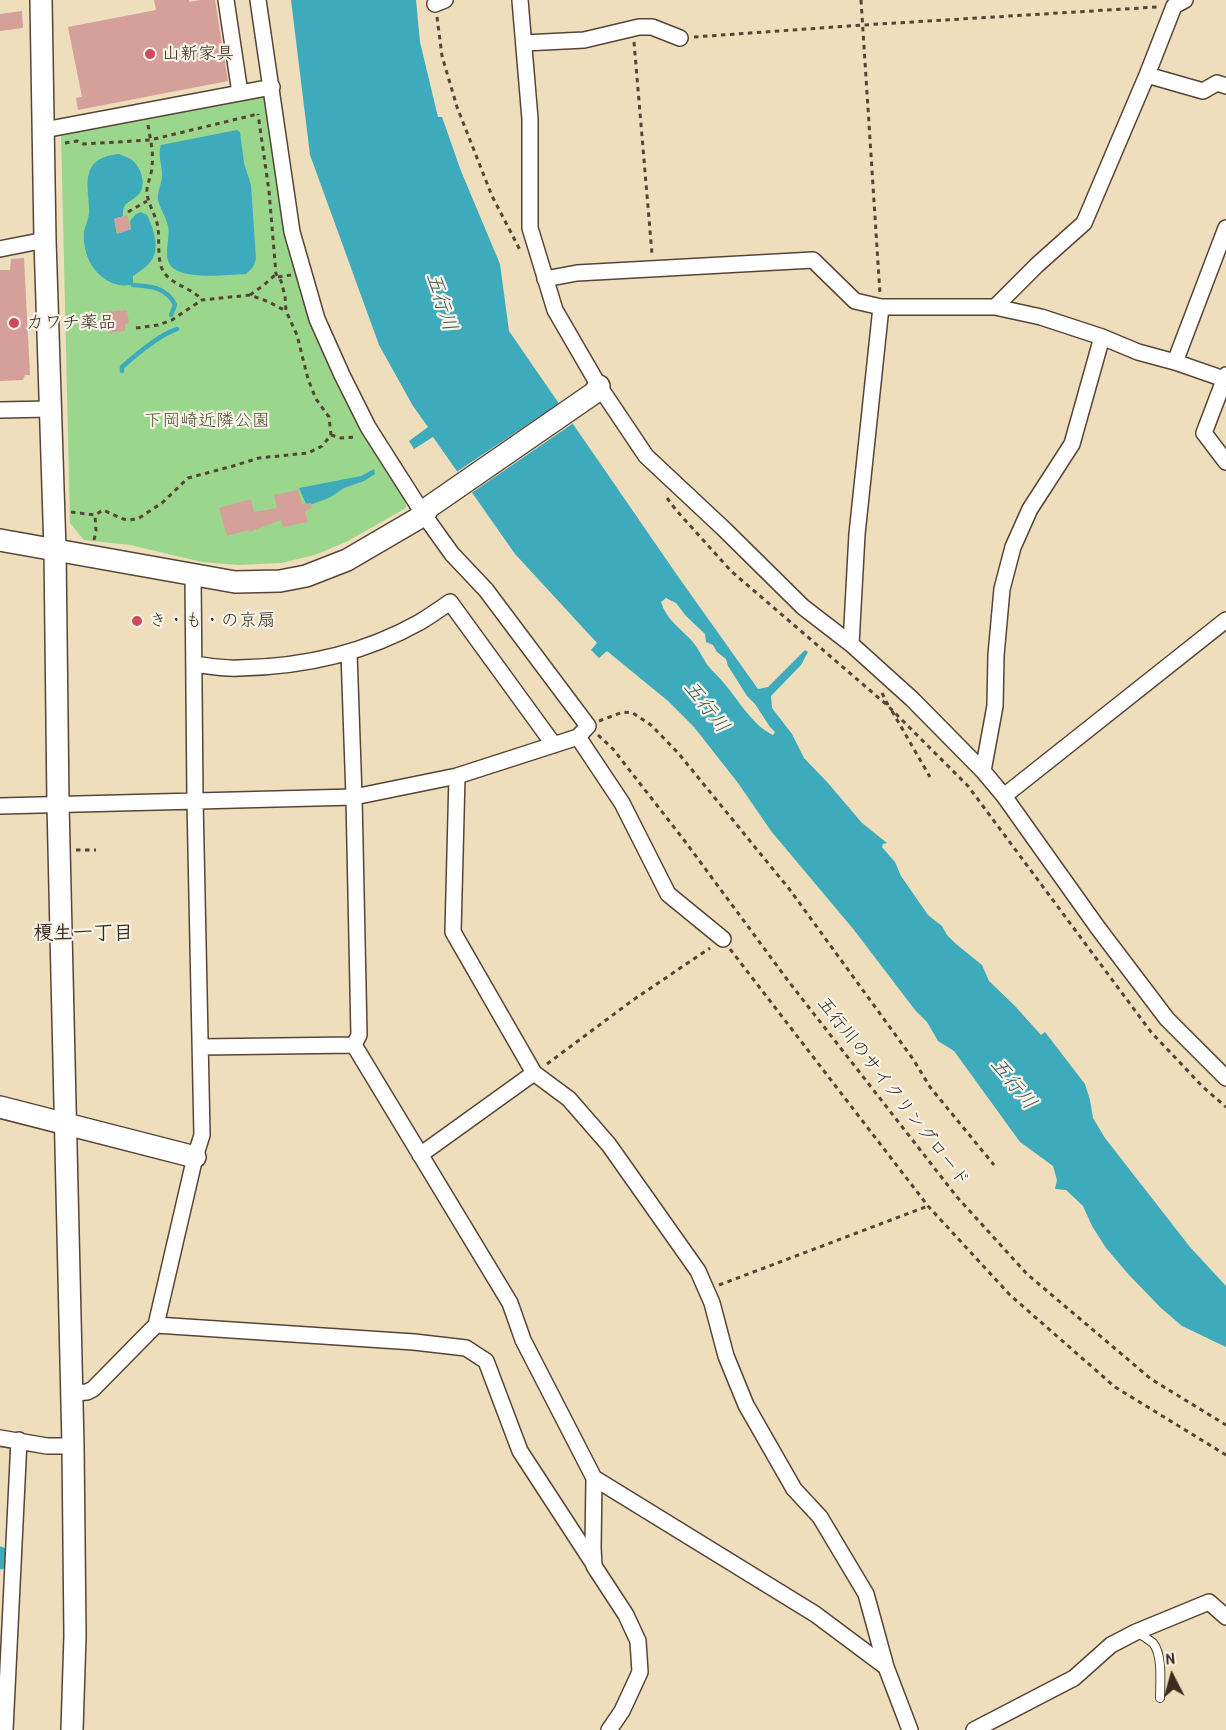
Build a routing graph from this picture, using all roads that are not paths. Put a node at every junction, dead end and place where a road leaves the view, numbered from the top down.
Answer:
1 (41, 0) edge
2 (226, 0) edge
3 (258, 0) edge
4 (520, 0) edge
5 (1180, 3) edge
6 (680, 38) road end
7 (524, 43) junction
8 (1147, 75) junction
9 (1226, 86) edge
10 (272, 87) junction
11 (240, 93) junction
12 (44, 129) junction
13 (1226, 228) edge
14 (45, 240) junction
15 (0, 249) edge
16 (1220, 268) edge
17 (545, 279) junction
18 (881, 307) junction
19 (995, 308) junction
20 (1102, 337) junction
21 (1174, 362) junction
22 (1225, 377) edge
23 (597, 389) junction
24 (51, 409) junction
25 (0, 410) edge
26 (1226, 462) edge
27 (426, 511) junction
28 (0, 540) edge
29 (55, 550) junction
30 (193, 574) junction
31 (1226, 620) edge
32 (851, 644) junction
33 (349, 653) junction
34 (194, 664) junction
35 (583, 732) junction
36 (554, 745) junction
37 (983, 771) junction
38 (457, 776) junction
39 (1004, 796) junction
40 (354, 798) junction
41 (195, 800) junction
42 (58, 804) junction
43 (0, 806) edge
44 (723, 939) road end
45 (354, 1045) junction
46 (201, 1047) junction
47 (534, 1073) junction
48 (1226, 1078) edge
49 (0, 1107) edge
50 (65, 1123) junction
51 (420, 1155) junction
52 (195, 1157) junction
53 (156, 1325) junction
54 (72, 1393) junction
55 (0, 1438) edge
56 (20, 1440) junction
57 (73, 1446) junction
58 (594, 1478) junction
59 (594, 1566) junction
60 (1226, 1617) edge
61 (1136, 1632) junction
62 (886, 1667) junction
63 (1160, 1698) dead end
64 (4, 1730) edge
65 (72, 1730) edge
66 (609, 1730) edge
67 (910, 1730) edge
68 (974, 1730) edge

1 - 12 street
2 - 11 street
3 - 10 street
4 - 7 street
5 - 8 street
6 - 7 street
7 - 17 street
8 - 9 street
8 - 19 street
10 - 11 street
10 - 27 street
11 - 12 street
12 - 14 street
13 - 16 street
14 - 15 street
14 - 24 street
16 - 21 street
17 - 18 street
17 - 23 street
18 - 19 street
18 - 32 street
19 - 20 street
20 - 21 street
20 - 37 street
21 - 22 street
22 - 26 street
23 - 27 street
23 - 32 street
24 - 25 street
24 - 29 street
27 - 30 street
27 - 35 street
28 - 29 street
29 - 30 street
29 - 42 street
30 - 34 street
31 - 39 street
32 - 37 street
33 - 34 street
33 - 36 street
33 - 40 street
34 - 41 street
35 - 36 street
35 - 44 street
36 - 38 street
37 - 39 street
38 - 40 street
38 - 47 street
39 - 48 street
40 - 41 street
40 - 45 street
41 - 42 street
41 - 46 street
42 - 43 street
42 - 50 street
45 - 46 street
45 - 51 street
46 - 52 street
47 - 51 street
47 - 62 street
49 - 50 street
50 - 52 street
50 - 54 street
51 - 58 street
52 - 53 street
53 - 54 street
53 - 59 street
54 - 57 street
55 - 56 street
56 - 57 street
56 - 64 street
57 - 65 street
58 - 59 street
58 - 62 street
59 - 66 street
60 - 61 street
61 - 63 lane
61 - 68 street
62 - 67 street

